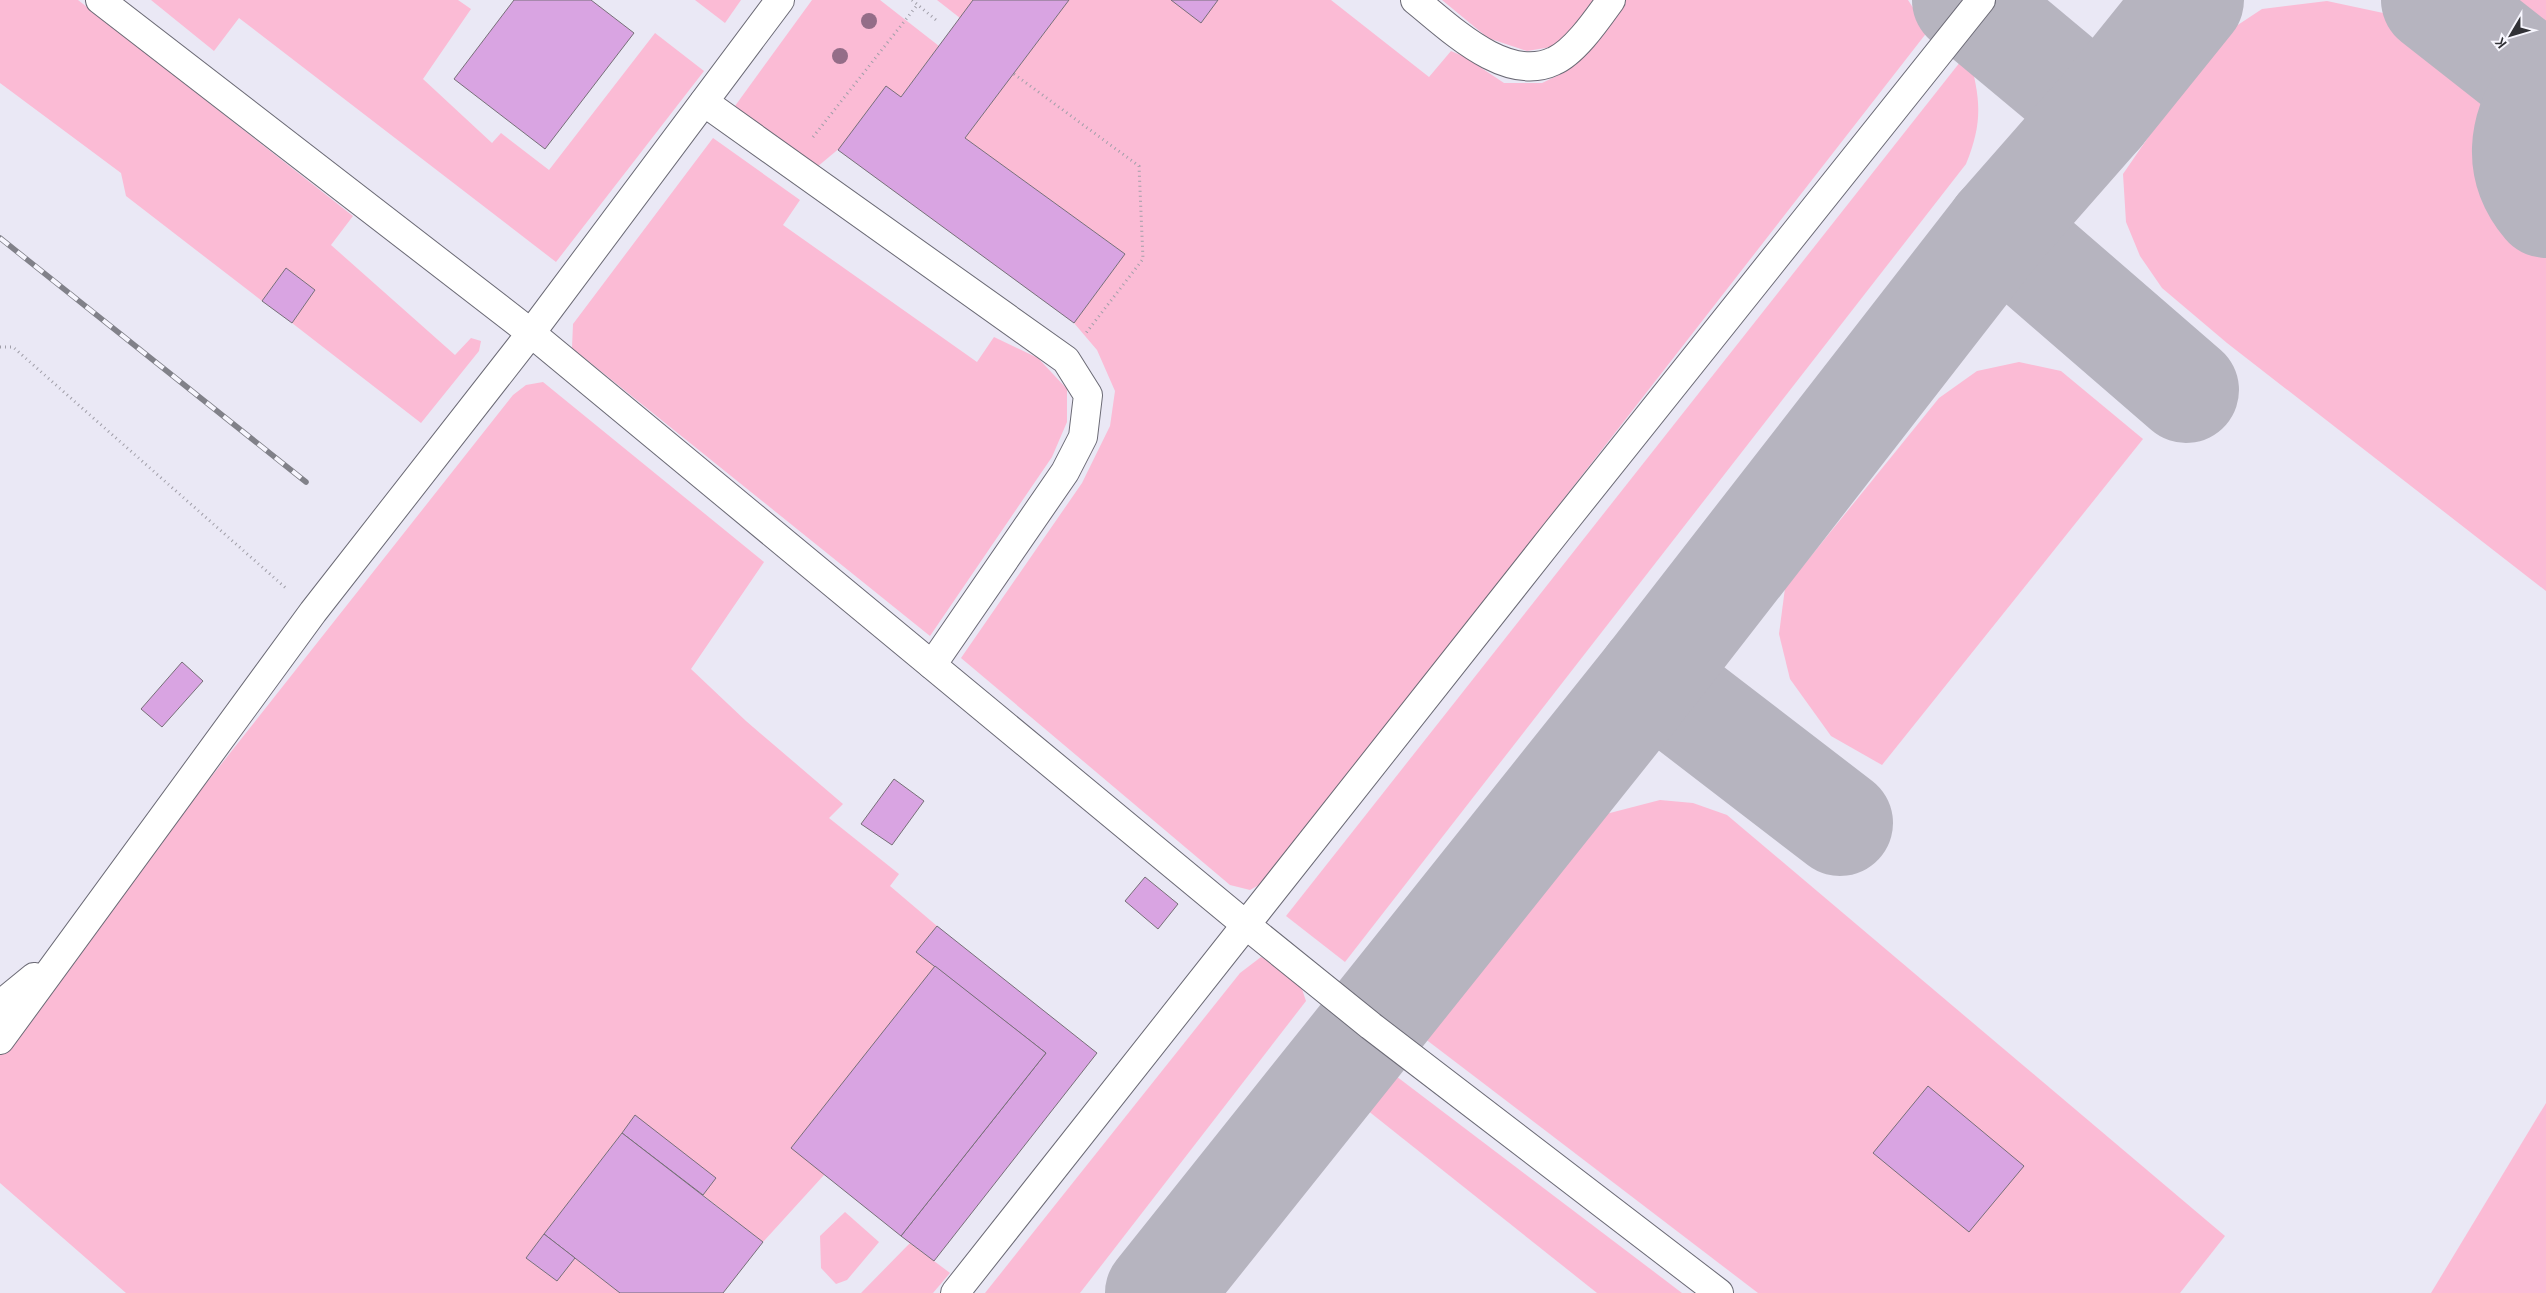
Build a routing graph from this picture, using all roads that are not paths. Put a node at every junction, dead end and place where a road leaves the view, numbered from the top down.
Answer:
1 (100, 0) edge
2 (780, 0) edge
3 (1415, 0) edge
4 (1611, 0) edge
5 (1981, 0) edge
6 (704, 102) junction
7 (531, 333) junction
8 (932, 664) junction
9 (1246, 925) junction
10 (64, 952) junction
11 (0, 1005) edge
12 (0, 1040) edge
13 (955, 1293) edge
14 (1719, 1293) edge

1 - 7 street
2 - 6 street
3 - 4 street
5 - 9 street
6 - 7 street
6 - 8 street
7 - 8 street
7 - 10 street
8 - 9 street
9 - 13 street
9 - 14 street
10 - 11 street
10 - 12 street

